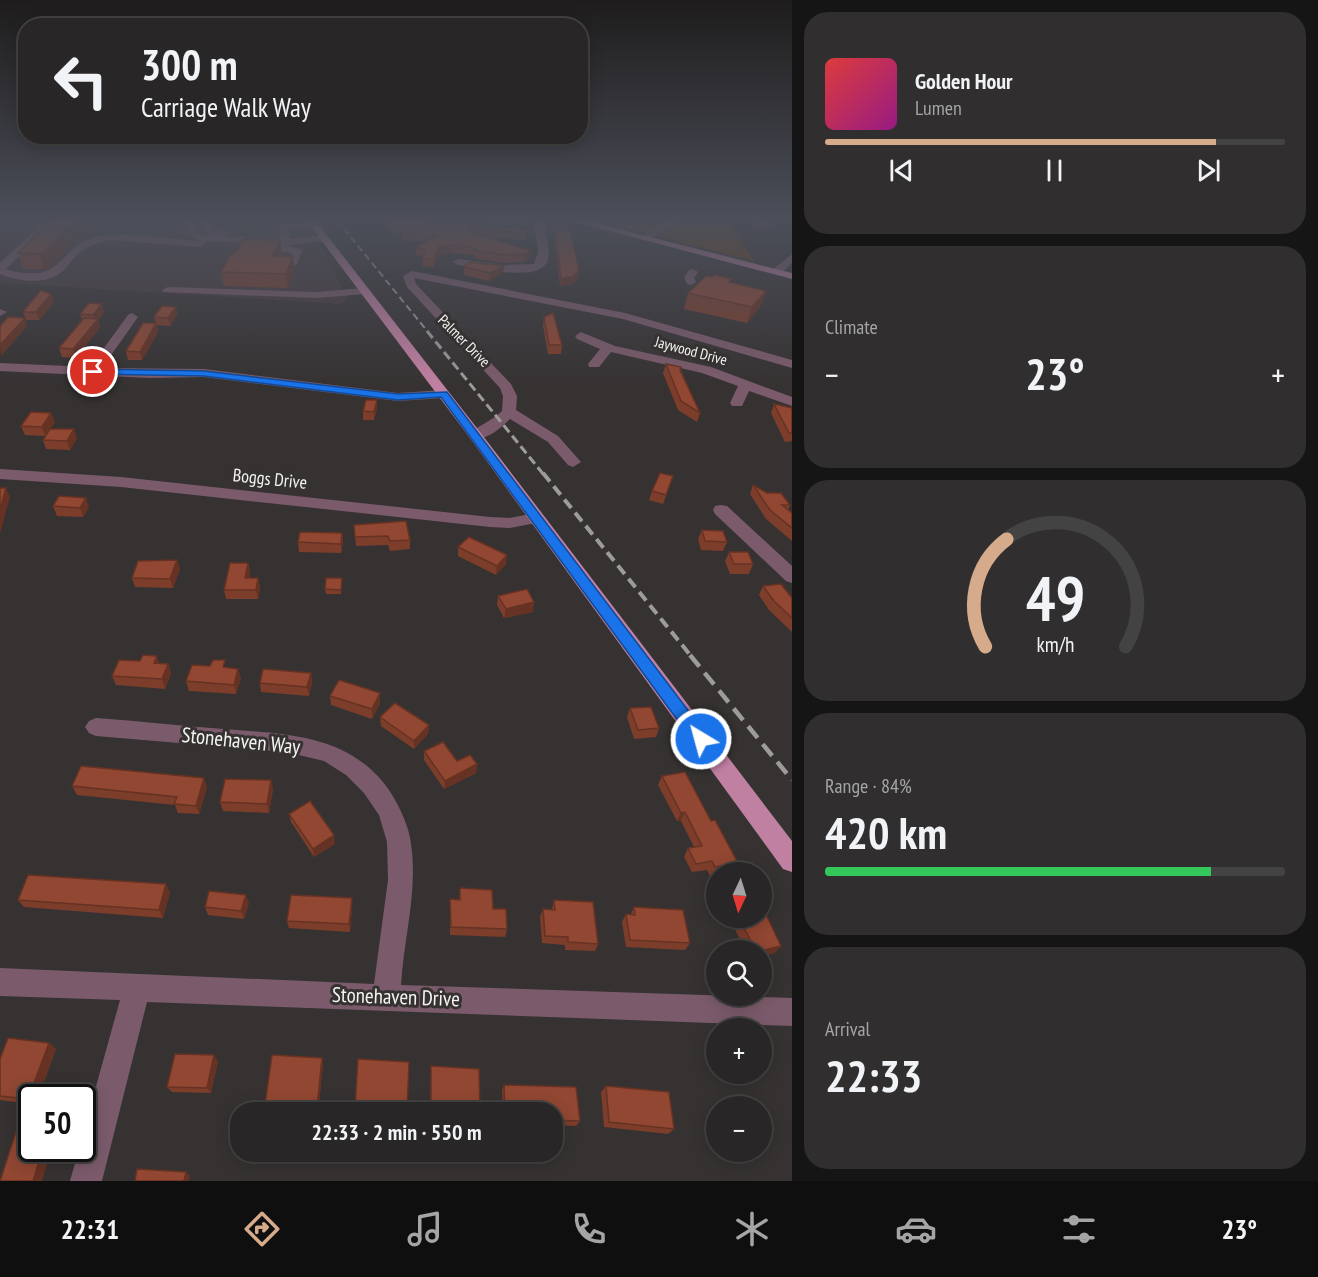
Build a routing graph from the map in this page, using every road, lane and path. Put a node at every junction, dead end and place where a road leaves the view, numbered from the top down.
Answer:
1 (20, 275) edge
2 (49, 275) edge
3 (352, 275) edge
4 (424, 275) edge
5 (426, 275) edge
6 (168, 290) dead end
7 (364, 291) junction
8 (132, 317) dead end
9 (581, 336) dead end
10 (608, 348) junction
11 (594, 364) dead end
12 (792, 364) edge
13 (0, 368) edge
14 (93, 372) junction
15 (745, 386) junction
16 (444, 394) junction
17 (792, 402) edge
18 (737, 403) dead end
19 (509, 412) junction
20 (475, 435) junction
21 (573, 462) dead end
22 (0, 474) edge
23 (721, 510) dead end
24 (535, 518) junction
25 (792, 577) edge
26 (96, 727) dead end
27 (792, 861) edge
28 (0, 982) edge
29 (137, 988) junction
30 (387, 996) junction
31 (792, 1011) edge
32 (86, 1181) edge

1 - 2 street
3 - 7 main road
4 - 19 street, Palmer Drive
5 - 12 street, Palmer Drive
6 - 7 street
7 - 16 main road
8 - 14 street
9 - 10 street, Jaywood Drive
10 - 11 street
10 - 15 street, Jaywood Drive
13 - 14 street
14 - 16 street
15 - 17 street, Jaywood Drive
15 - 18 street
16 - 20 main road
19 - 20 street
19 - 21 street
20 - 24 main road
22 - 24 street, Boggs Drive
23 - 25 street
24 - 27 main road
26 - 30 street, Stonehaven Way
28 - 29 street, Stonehaven Drive
29 - 30 street, Stonehaven Drive
29 - 32 street
30 - 31 street, Stonehaven Drive

